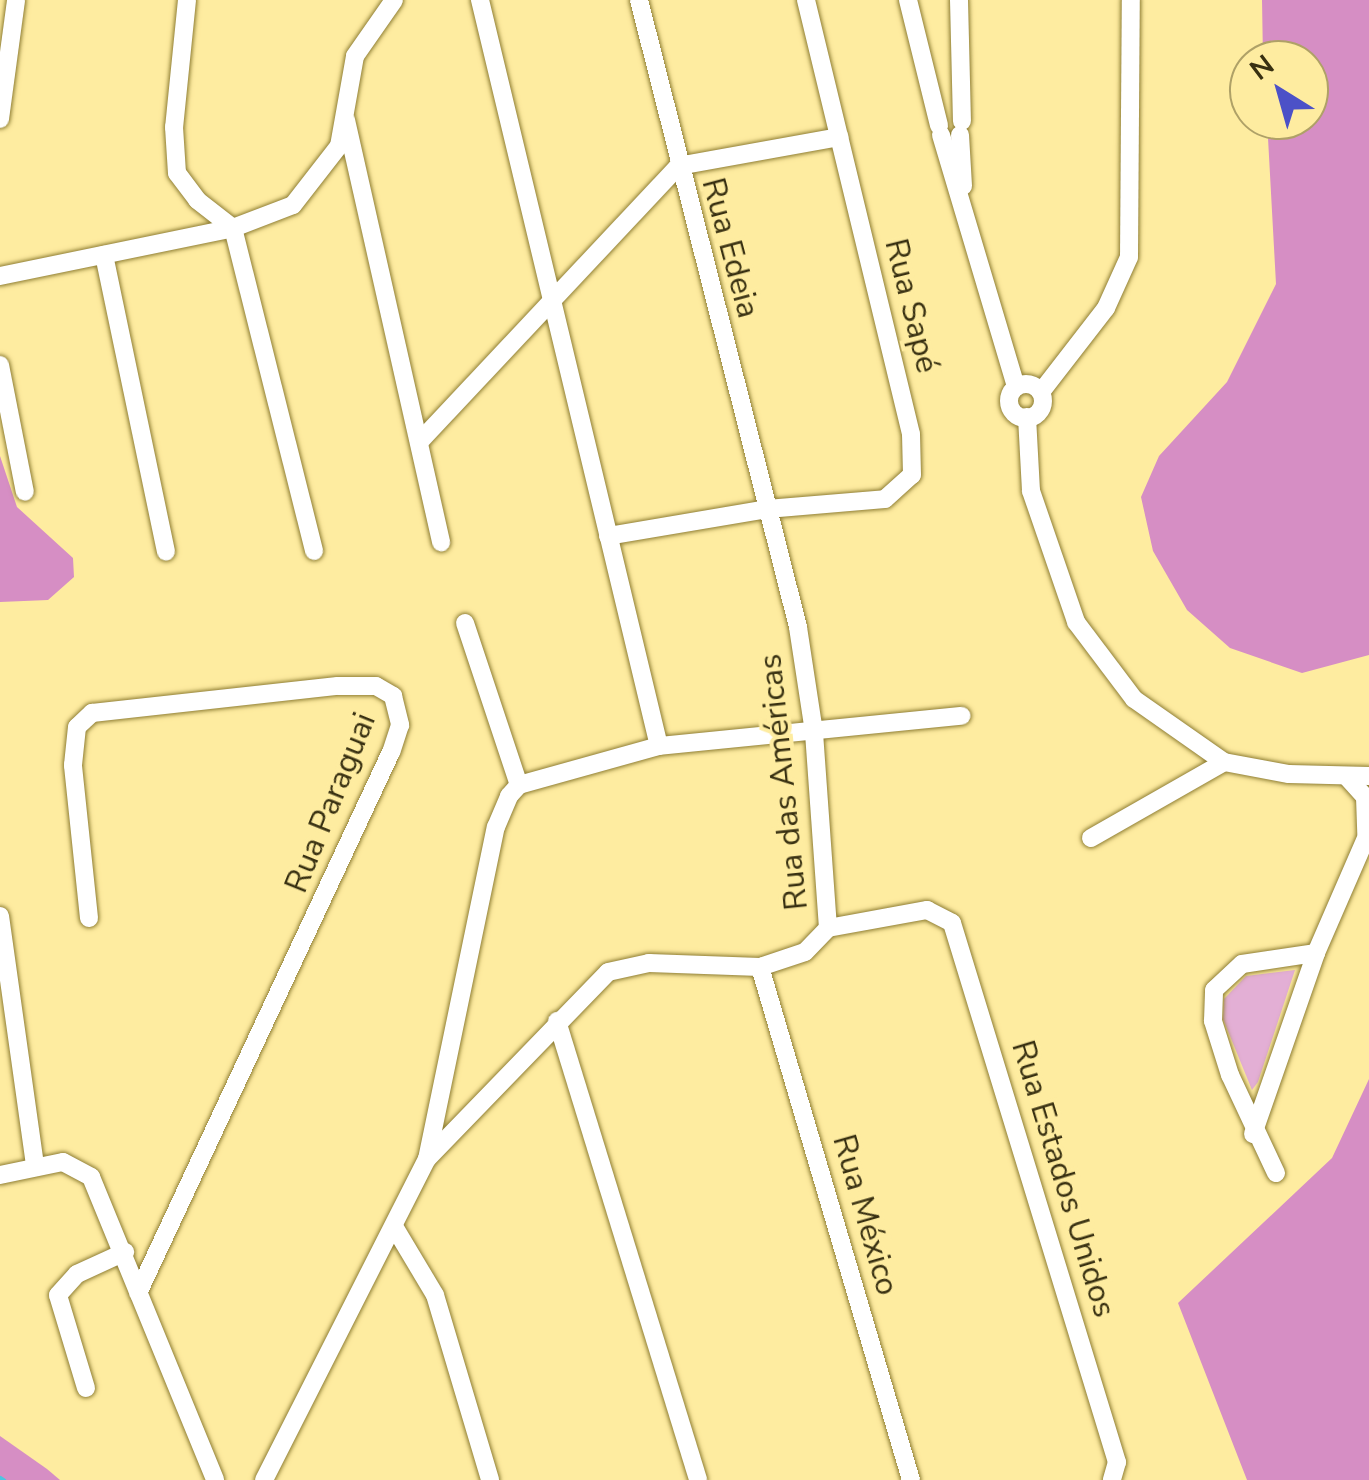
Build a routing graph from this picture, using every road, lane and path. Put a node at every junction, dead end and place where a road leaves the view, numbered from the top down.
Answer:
1 (16, 0) edge
2 (187, 0) edge
3 (394, 0) edge
4 (480, 0) edge
5 (639, 0) edge
6 (806, 0) edge
7 (908, 0) edge
8 (959, 0) edge
9 (1131, 0) edge
10 (345, 115) junction
11 (0, 119) edge
12 (950, 129) junction
13 (839, 137) junction
14 (678, 166) junction
15 (233, 228) junction
16 (104, 256) junction
17 (0, 276) edge
18 (551, 300) junction
19 (0, 365) edge
20 (1016, 387) junction
21 (1041, 392) junction
22 (1027, 418) junction
23 (422, 439) junction
24 (25, 492) dead end
25 (767, 509) junction
26 (608, 536) junction
27 (441, 542) dead end
28 (314, 551) dead end
29 (166, 552) dead end
30 (465, 623) dead end
31 (962, 716) dead end
32 (814, 732) junction
33 (659, 746) junction
34 (1224, 762) junction
35 (1369, 776) edge
36 (1347, 777) junction
37 (520, 785) junction
38 (1368, 832) edge
39 (1091, 838) dead end
40 (0, 916) edge
41 (89, 918) dead end
42 (828, 928) junction
43 (1316, 953) junction
44 (760, 968) junction
45 (556, 1020) junction
46 (1253, 1134) junction
47 (426, 1159) junction
48 (35, 1165) junction
49 (1276, 1173) dead end
50 (0, 1175) edge
51 (396, 1228) junction
52 (125, 1252) junction
53 (138, 1293) junction
54 (86, 1388) dead end
55 (215, 1480) edge
56 (264, 1480) edge
57 (490, 1480) edge
58 (698, 1480) edge
59 (911, 1480) edge
60 (1112, 1480) edge

1 - 11 street
2 - 15 street
3 - 10 street
4 - 18 street
5 - 14 street, Rua Edeia
6 - 13 street, Rua Sapé
7 - 12 street
8 - 12 street
9 - 21 street
10 - 15 street
10 - 23 street
12 - 20 street
13 - 14 street
13 - 25 street, Rua Sapé
14 - 18 street
14 - 25 street, Rua Edeia
15 - 16 street
15 - 28 street
16 - 17 street
16 - 29 street
18 - 23 street
18 - 26 street
19 - 24 street
20 - 21 street
20 - 22 street
21 - 22 street
22 - 34 street
23 - 27 street
25 - 26 street
25 - 32 street, Rua das Américas
26 - 33 street
30 - 37 street
31 - 32 street
32 - 33 street
32 - 42 street, Rua das Américas
33 - 37 street
34 - 36 street
34 - 39 street
35 - 36 street
36 - 38 street
37 - 47 street
38 - 43 street
40 - 48 street
41 - 53 street, Rua Paraguai
42 - 44 street, Rua das Américas
42 - 60 street, Rua Estados Unidos
43 - 46 street
43 - 46 street
44 - 45 street, Rua das Américas
44 - 59 street, Rua México
45 - 47 street, Rua das Américas
45 - 58 street
46 - 49 street
47 - 51 street
48 - 50 street
48 - 52 street
51 - 56 street
51 - 57 street
52 - 53 street
52 - 54 street
53 - 55 street

